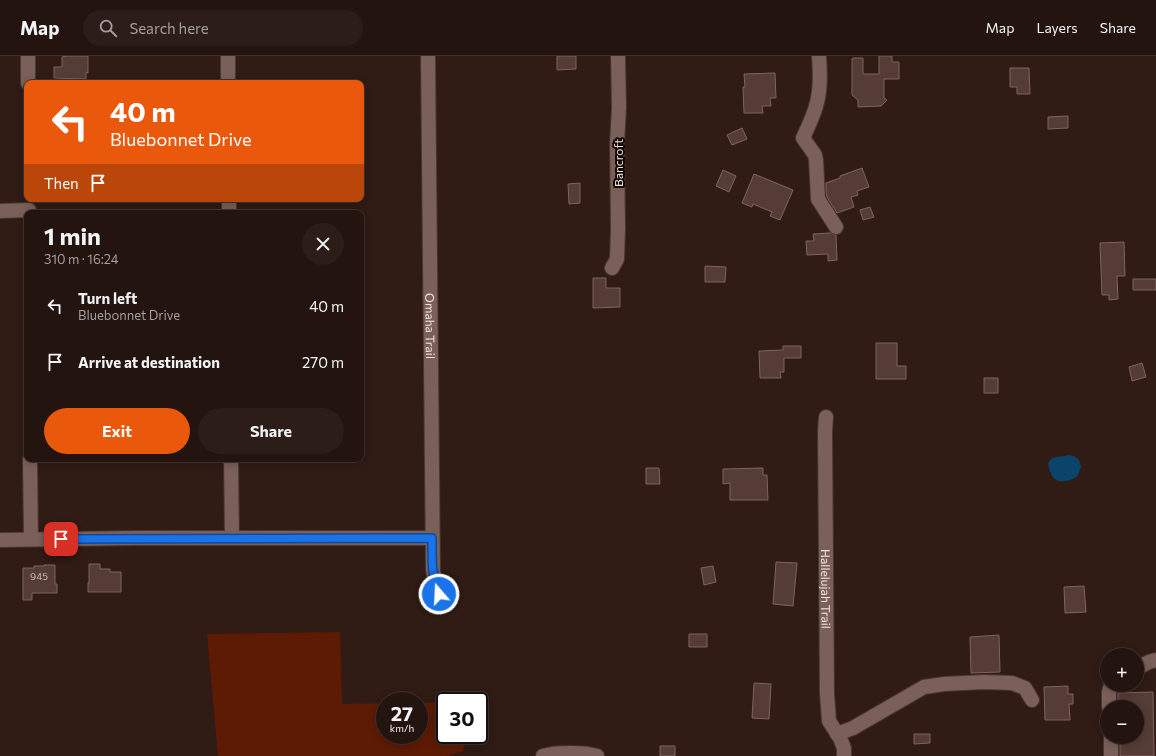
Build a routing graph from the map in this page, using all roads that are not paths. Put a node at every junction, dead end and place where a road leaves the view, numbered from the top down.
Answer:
1 (28, 56) edge
2 (228, 56) edge
3 (428, 56) edge
4 (618, 56) edge
5 (819, 56) edge
6 (28, 80) edge
7 (228, 80) edge
8 (29, 207) edge
9 (0, 210) edge
10 (836, 227) dead end
11 (612, 268) dead end
12 (826, 417) dead end
13 (30, 462) edge
14 (231, 462) edge
15 (232, 538) junction
16 (432, 538) junction
17 (0, 540) edge
18 (31, 540) junction
19 (439, 594) dead end
20 (1156, 660) edge
21 (1144, 664) edge
22 (1032, 700) dead end
23 (837, 734) junction
24 (1111, 744) edge
25 (543, 756) edge
26 (597, 756) edge
27 (844, 756) edge
28 (1111, 756) edge

1 - 6 street
2 - 7 street
3 - 16 street, Omaha Trail
4 - 11 street, Bancroft
5 - 10 street
8 - 9 street
12 - 23 street, Hallelujah Trail
13 - 18 street
14 - 15 street
15 - 16 street
15 - 18 street
16 - 19 street, Omaha Trail
17 - 18 street
20 - 21 street
22 - 23 street
23 - 27 street, Hallelujah Trail
24 - 28 street
25 - 26 street

